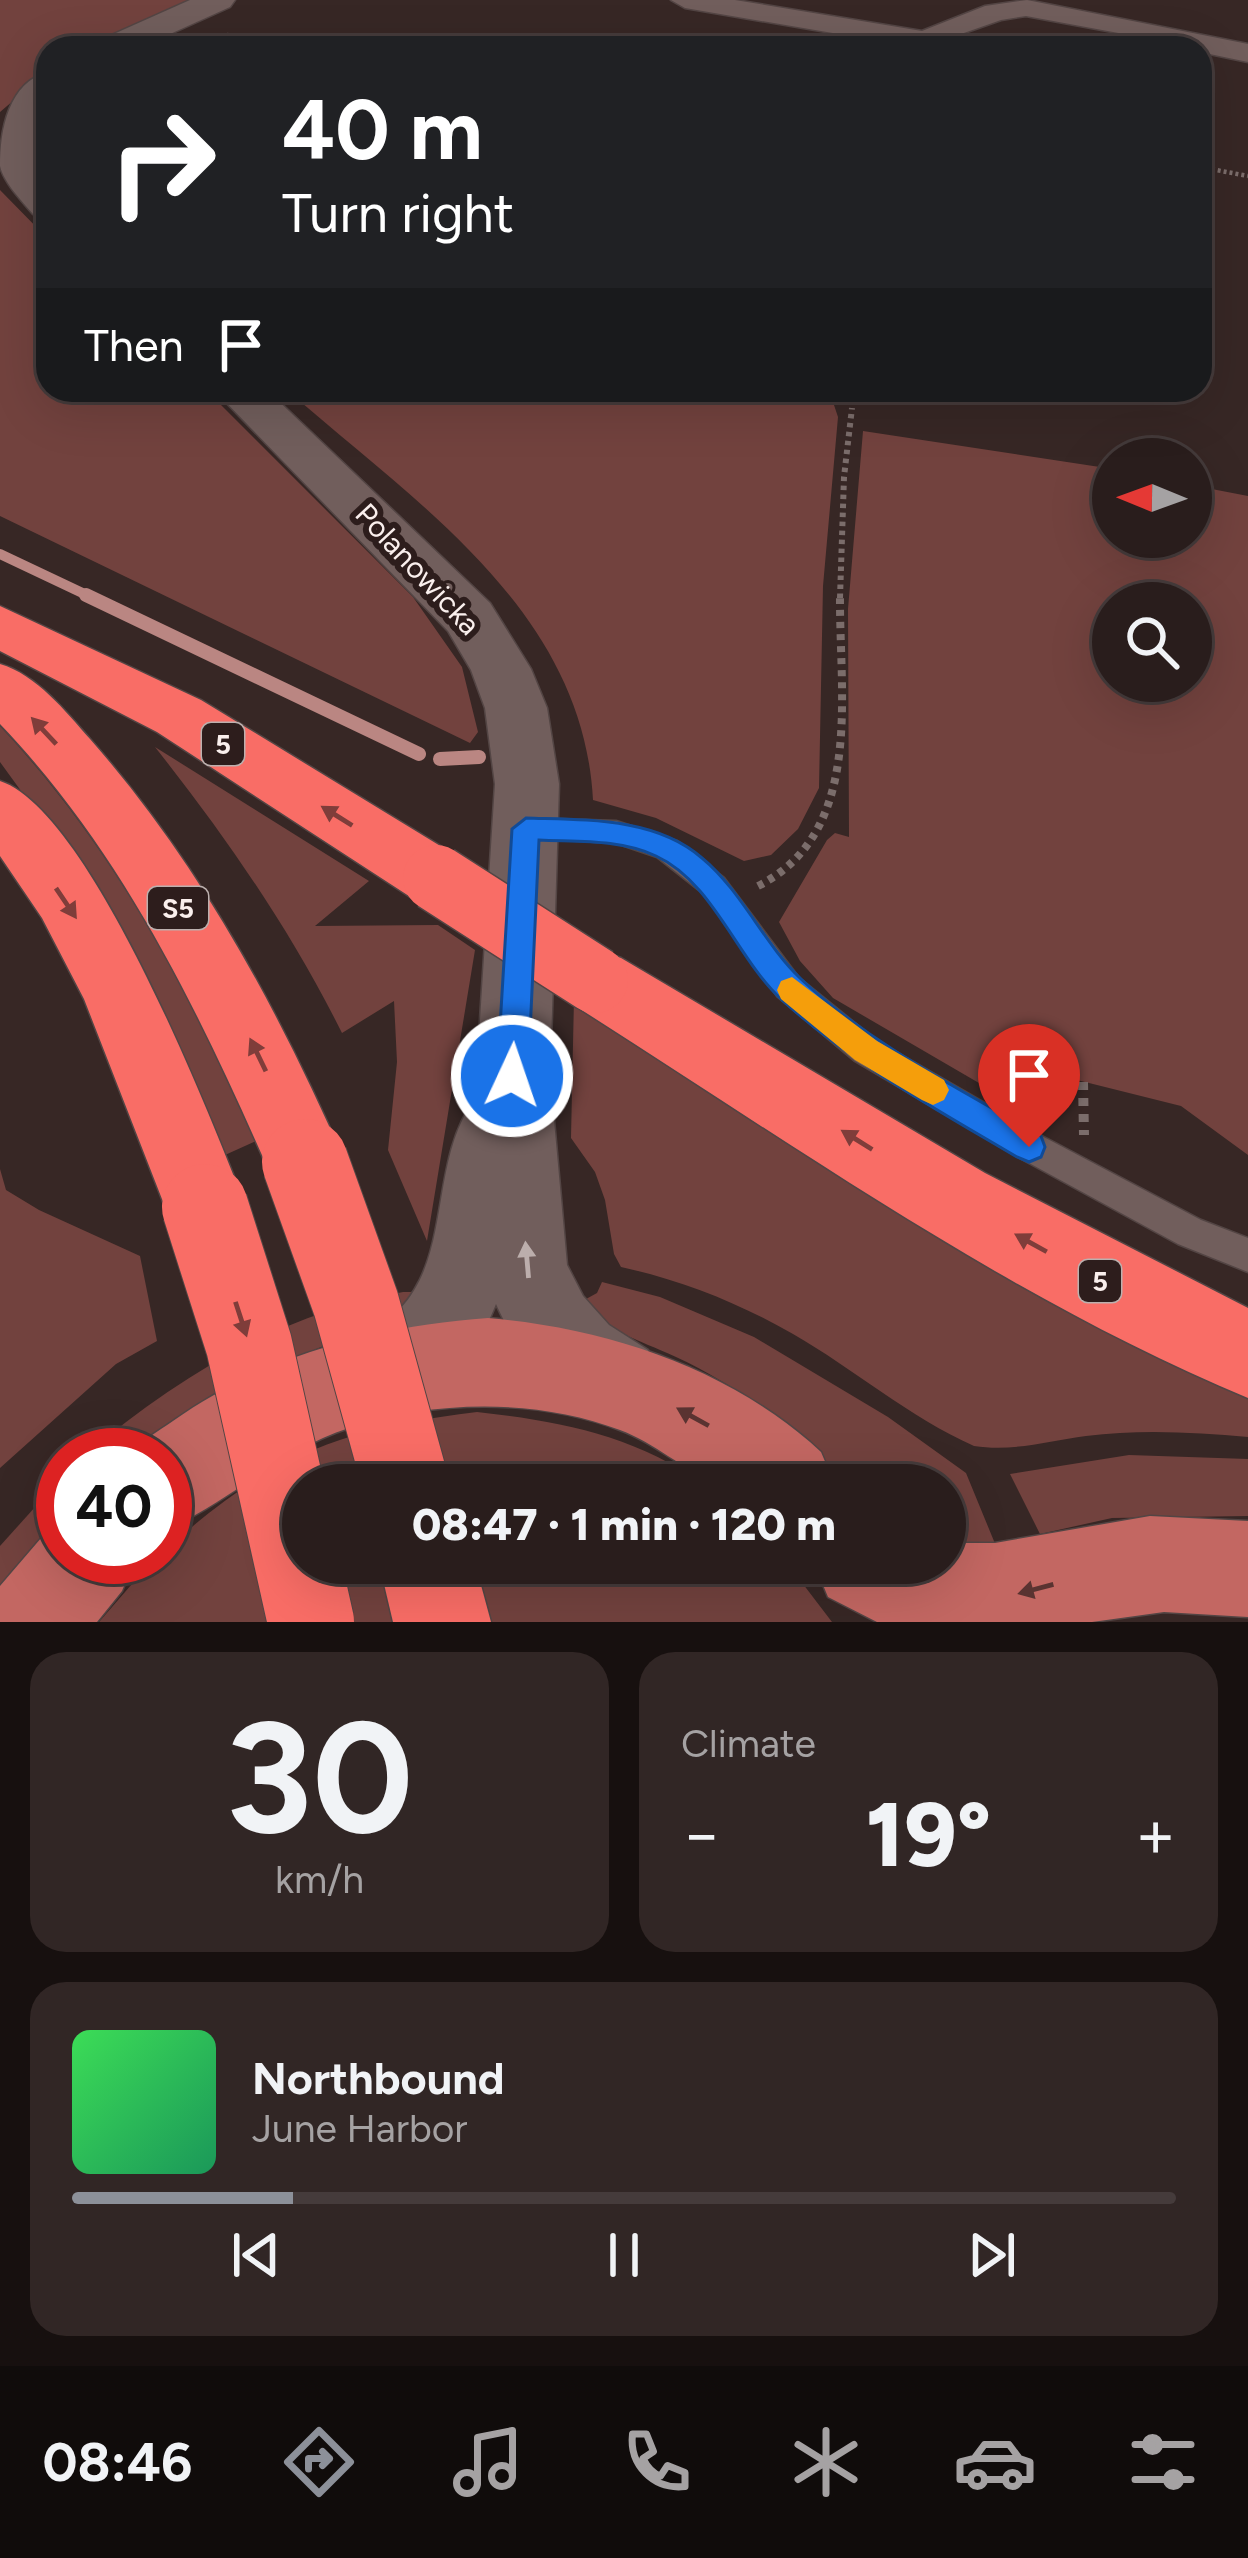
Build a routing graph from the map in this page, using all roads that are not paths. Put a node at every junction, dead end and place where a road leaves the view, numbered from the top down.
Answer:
1 (218, 0) edge
2 (685, 0) edge
3 (137, 36) edge
4 (901, 36) edge
5 (935, 36) edge
6 (1164, 36) edge
7 (1212, 46) edge
8 (1248, 53) edge
9 (36, 96) edge
10 (36, 193) edge
11 (251, 402) edge
12 (0, 626) edge
13 (0, 686) edge
14 (0, 806) edge
15 (526, 829) junction
16 (512, 1076) junction
17 (1248, 1256) edge
18 (1248, 1354) edge
19 (386, 1370) junction
20 (617, 1381) junction
21 (192, 1464) edge
22 (400, 1464) edge
23 (762, 1464) edge
24 (1248, 1569) edge
25 (66, 1584) edge
26 (432, 1584) edge
27 (873, 1584) edge
28 (892, 1584) edge
29 (34, 1622) edge
30 (311, 1622) edge
31 (442, 1622) edge
32 (898, 1622) edge

1 - 3 street
2 - 4 street
5 - 6 street
7 - 8 street
9 - 10 street
11 - 15 street, Polanowicka
18 -> 12 highway, 5, bridge
22 -> 13 highway, S5, bridge
14 -> 30 highway, bridge
15 - 16 street, Polanowicka
15 - 17 lane
16 - 19 street, Polanowicka
20 -> 16 street, Polanowicka
19 - 20 main road
19 - 21 main road
23 -> 20 main road
24 -> 28 main road
25 - 29 main road
26 - 31 highway
27 - 32 main road

